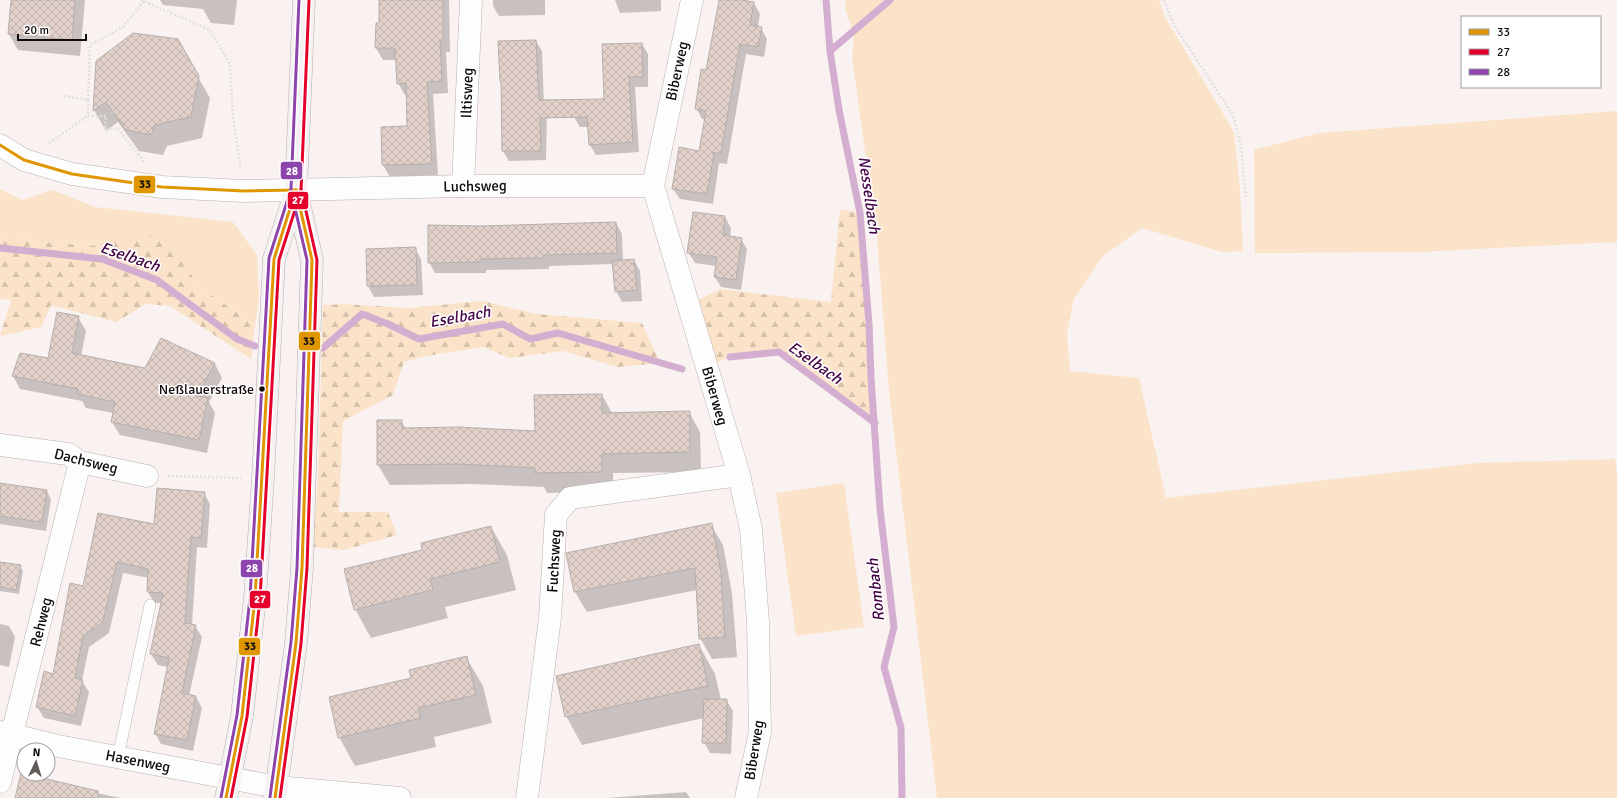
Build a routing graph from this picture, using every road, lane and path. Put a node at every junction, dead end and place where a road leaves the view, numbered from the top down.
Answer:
1 (304, 0) edge
2 (471, 0) edge
3 (692, 0) edge
4 (1164, 0) edge
5 (143, 1) edge
6 (64, 96) dead end
7 (88, 100) junction
8 (88, 116) junction
9 (0, 145) edge
10 (141, 158) dead end
11 (24, 160) junction
12 (463, 186) junction
13 (653, 186) junction
14 (296, 190) junction
15 (244, 191) junction
16 (1246, 199) dead end
17 (0, 445) edge
18 (80, 462) junction
19 (739, 475) junction
20 (147, 476) joint
21 (263, 478) junction
22 (150, 606) dead end
23 (6, 734) edge
24 (118, 757) junction
25 (0, 782) edge
26 (228, 788) edge
27 (276, 792) edge
28 (400, 798) edge
29 (527, 798) edge
30 (746, 798) edge

1 - 14 main road
2 - 12 street, Iltisweg
3 - 13 street, Biberweg
4 - 16 path
5 - 7 path
5 - 15 path
6 - 7 path
7 - 8 path
8 - 10 path
8 - 11 path
9 - 11 street, Luchsweg
11 - 15 street, Luchsweg
12 - 13 street, Luchsweg
12 - 14 street, Luchsweg
13 - 19 street, Biberweg
14 - 15 street, Luchsweg
14 - 21 main road
14 - 27 main road
17 - 18 street, Dachsweg
18 - 20 street, Dachsweg
18 - 23 street, Rehweg
19 - 29 street, Fuchsweg
19 - 30 street, Biberweg
20 - 21 path
21 - 26 main road
22 - 24 lane
23 - 24 street, Hasenweg
23 - 25 street, Rehweg
24 - 26 street, Hasenweg
26 - 27 street, Hasenweg
27 - 28 street

